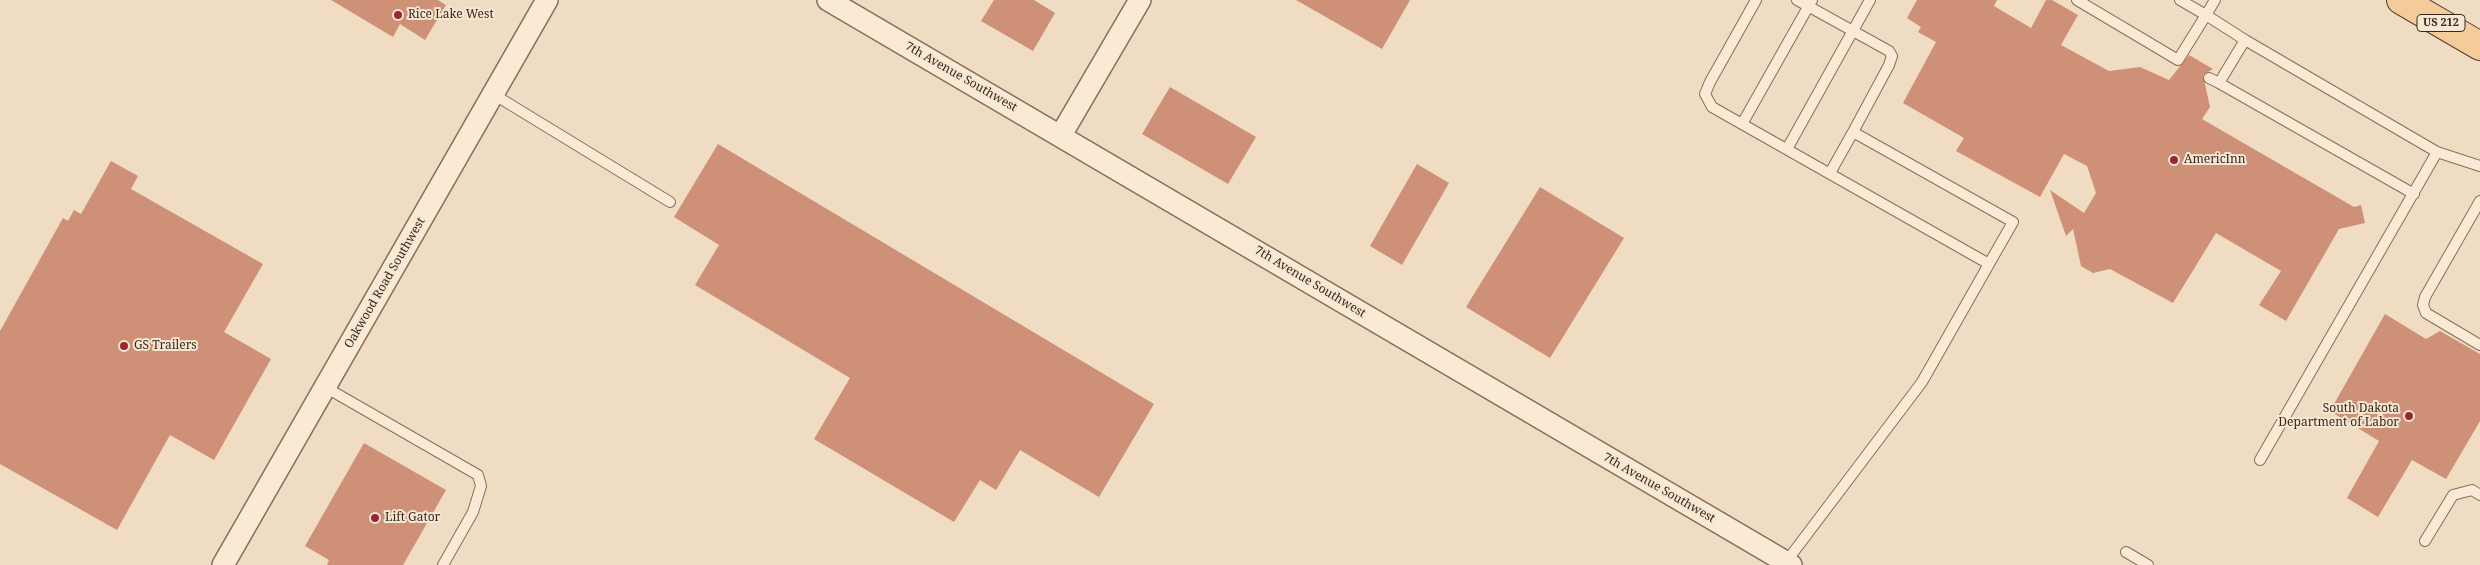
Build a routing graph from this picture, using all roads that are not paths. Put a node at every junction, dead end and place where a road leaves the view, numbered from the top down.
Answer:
1 (547, 0) edge
2 (828, 0) edge
3 (1140, 0) edge
4 (1756, 0) edge
5 (1797, 0) edge
6 (1870, 0) edge
7 (2077, 0) edge
8 (2180, 0) edge
9 (2215, 0) edge
10 (2401, 0) edge
11 (1810, 3) edge
12 (2206, 16) junction
13 (1853, 31) junction
14 (2245, 40) junction
15 (2480, 46) edge
16 (2208, 78) dead end
17 (2219, 83) junction
18 (493, 94) junction
19 (1742, 124) junction
20 (1853, 132) junction
21 (1061, 135) junction
22 (1787, 149) junction
23 (2437, 152) junction
24 (2480, 166) edge
25 (1830, 173) junction
26 (2414, 194) junction
27 (2480, 201) edge
28 (670, 202) dead end
29 (1990, 264) junction
30 (2480, 345) edge
31 (325, 387) junction
32 (2260, 460) dead end
33 (2480, 495) edge
34 (2425, 540) dead end
35 (2126, 552) dead end
36 (1789, 564) edge
37 (223, 565) edge
38 (443, 565) edge
39 (2148, 565) edge

1 - 18 street, Oakwood Road Southwest
2 - 21 street, 7th Avenue Southwest
3 - 21 street
4 - 19 lane
5 - 11 lane
6 - 13 lane
7 - 12 lane
8 - 12 lane
9 - 12 lane
10 - 15 main road, US 212
11 - 13 lane
11 - 19 lane
12 - 14 lane
13 - 20 lane
13 - 22 lane
14 - 17 lane
14 - 23 lane
16 - 17 lane
17 - 26 lane
18 - 28 lane
18 - 31 street, Oakwood Road Southwest
19 - 22 lane
20 - 25 lane
20 - 29 lane
21 - 36 street, 7th Avenue Southwest
22 - 25 lane
23 - 24 lane
23 - 26 lane
25 - 29 lane
26 - 32 lane
27 - 30 lane
29 - 36 lane
31 - 37 street, Oakwood Road Southwest
31 - 38 lane
33 - 34 lane
35 - 39 lane

